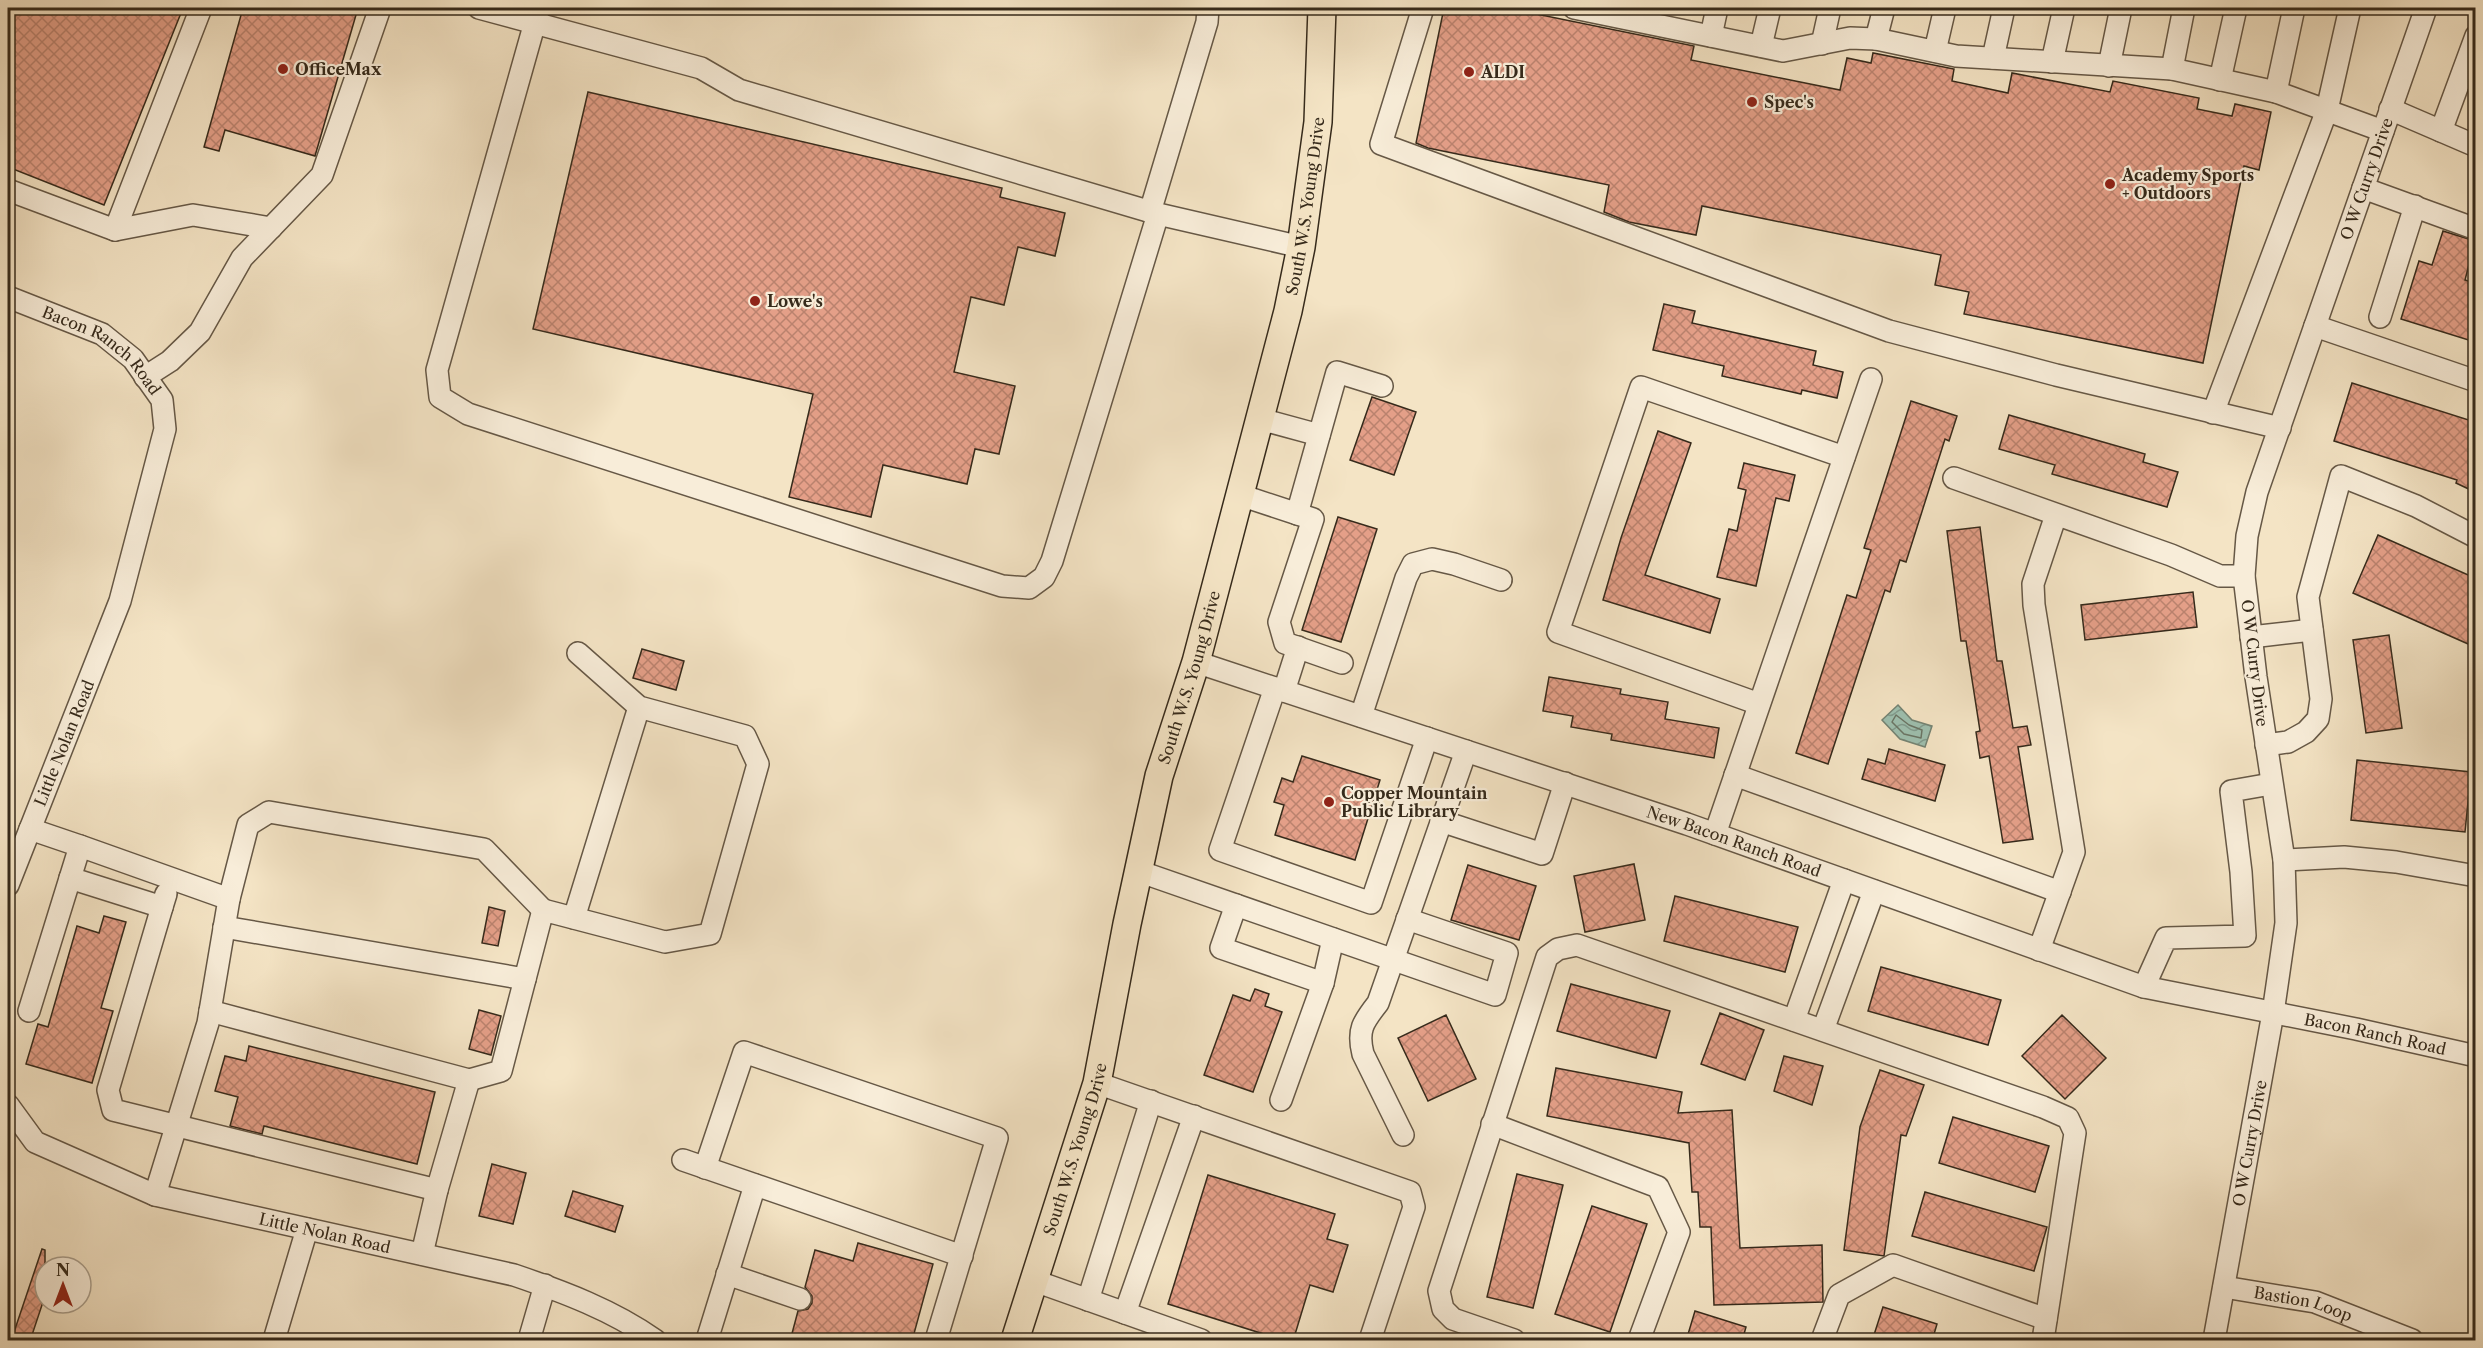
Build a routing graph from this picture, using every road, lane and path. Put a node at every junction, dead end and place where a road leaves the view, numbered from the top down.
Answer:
1 (201, 8) edge
2 (380, 8) edge
3 (479, 8) edge
4 (1208, 8) edge
5 (1322, 8) edge
6 (1423, 8) edge
7 (1574, 8) edge
8 (1717, 8) edge
9 (1770, 8) edge
10 (1830, 8) edge
11 (1884, 8) edge
12 (1946, 8) edge
13 (2004, 8) edge
14 (2064, 8) edge
15 (2121, 8) edge
16 (2184, 8) edge
17 (2236, 8) edge
18 (2294, 8) edge
19 (2350, 8) edge
20 (2426, 8) edge
21 (1604, 11) edge
22 (537, 15) edge
23 (1656, 16) edge
24 (1711, 36) junction
25 (2475, 36) edge
26 (1876, 39) junction
27 (1822, 44) junction
28 (1761, 46) junction
29 (1935, 51) junction
30 (1993, 58) junction
31 (2052, 62) junction
32 (2109, 66) junction
33 (2172, 69) junction
34 (2220, 80) junction
35 (2276, 92) junction
36 (2390, 109) junction
37 (2327, 110) junction
38 (2383, 131) junction
39 (2441, 131) junction
40 (2475, 146) edge
41 (2363, 188) junction
42 (8, 190) edge
43 (2415, 206) junction
44 (1154, 213) junction
45 (271, 228) junction
46 (2475, 228) edge
47 (114, 230) junction
48 (1301, 247) junction
49 (8, 297) edge
50 (2380, 317) dead end
51 (2315, 326) junction
52 (145, 377) junction
53 (1871, 379) dead end
54 (2475, 381) edge
55 (1382, 386) dead end
56 (2213, 413) junction
57 (1260, 419) junction
58 (2280, 428) junction
59 (1319, 435) junction
60 (1844, 457) junction
61 (1954, 478) dead end
62 (1240, 495) junction
63 (1297, 514) junction
64 (2056, 515) junction
65 (2475, 537) edge
66 (2244, 576) junction
67 (1501, 580) dead end
68 (120, 601) joint
69 (2312, 630) junction
70 (2251, 637) junction
71 (1298, 647) junction
72 (578, 653) dead end
73 (1196, 662) junction
74 (1342, 663) dead end
75 (1280, 690) junction
76 (1759, 704) junction
77 (639, 707) junction
78 (1361, 716) junction
79 (1427, 738) junction
80 (2266, 745) junction
81 (1466, 751) junction
82 (1735, 775) junction
83 (1565, 783) junction
84 (2271, 784) junction
85 (1441, 821) junction
86 (30, 829) junction
87 (1715, 834) junction
88 (80, 846) junction
89 (2284, 860) junction
90 (1138, 871) junction
91 (2475, 876) edge
92 (70, 878) junction
93 (170, 880) junction
94 (1844, 880) junction
95 (8, 885) edge
96 (1874, 891) junction
97 (2060, 892) junction
98 (229, 899) junction
99 (1236, 905) junction
100 (162, 907) junction
101 (543, 910) junction
102 (574, 918) junction
103 (1407, 919) junction
104 (224, 927) junction
105 (1333, 939) junction
106 (2039, 950) junction
107 (1393, 959) junction
108 (525, 979) junction
109 (1323, 984) junction
110 (2144, 987) junction
111 (29, 1011) dead end
112 (210, 1011) junction
113 (2273, 1013) junction
114 (1794, 1020) junction
115 (1822, 1030) junction
116 (2475, 1056) edge
117 (469, 1080) junction
118 (1097, 1083) junction
119 (1281, 1100) dead end
120 (1151, 1101) junction
121 (8, 1105) edge
122 (1194, 1116) junction
123 (1492, 1124) junction
124 (177, 1125) junction
125 (1403, 1135) dead end
126 (683, 1160) dead end
127 (705, 1168) junction
128 (755, 1185) junction
129 (437, 1190) junction
130 (155, 1195) junction
131 (307, 1229) junction
132 (422, 1254) junction
133 (962, 1256) junction
134 (727, 1274) junction
135 (1035, 1281) junction
136 (545, 1285) junction
137 (2224, 1287) junction
138 (800, 1299) dead end
139 (1088, 1300) junction
140 (1125, 1313) junction
141 (2046, 1319) junction
142 (1015, 1340) edge
143 (274, 1341) edge
144 (529, 1341) edge
145 (655, 1341) edge
146 (706, 1341) edge
147 (936, 1341) edge
148 (1202, 1341) edge
149 (1370, 1341) edge
150 (1514, 1341) edge
151 (1639, 1341) edge
152 (1822, 1341) edge
153 (2043, 1341) edge
154 (2214, 1341) edge
155 (2412, 1341) edge

1 - 47 street
2 - 45 street
3 - 22 street
4 - 44 street
5 - 48 main road, South W.S. Young Drive
6 - 56 street
7 - 21 street
8 - 24 street
9 - 28 street
10 - 27 street
11 - 26 street
12 - 29 street
13 - 30 street
14 - 31 street
15 - 32 street
16 - 33 street
17 - 34 street
18 - 35 street
19 - 37 street
20 - 36 street, O W Curry Drive
21 - 23 street
22 - 44 street
22 - 44 street
23 - 24 street
24 - 28 street
25 - 39 street
26 - 27 street
26 - 29 street
27 - 28 street
29 - 30 street
30 - 31 street
31 - 32 street
32 - 33 street
33 - 34 street
34 - 35 street
35 - 37 street
36 - 38 street, O W Curry Drive
36 - 39 street
37 - 38 street
37 - 56 street
38 - 41 street, O W Curry Drive
39 - 40 street
41 - 43 street
41 - 51 street, O W Curry Drive
42 - 47 street
43 - 46 street
43 - 50 street
44 - 48 street
45 - 47 street
45 - 52 street
48 - 57 main road, South W.S. Young Drive
49 - 52 street, Bacon Ranch Road
51 - 54 street
51 - 58 street, O W Curry Drive
52 - 68 street, Bacon Ranch Road
53 - 60 street
55 - 59 street
56 - 58 street
57 - 59 street
57 - 62 main road, South W.S. Young Drive
58 - 66 street, O W Curry Drive
59 - 63 street
60 - 76 street
60 - 76 street
61 - 64 street
62 - 63 street
62 - 73 main road, South W.S. Young Drive
63 - 71 street
64 - 66 street
64 - 97 street
65 - 69 street
66 - 70 street, O W Curry Drive
67 - 78 street
68 - 86 street, Little Nolan Road
69 - 70 street
69 - 80 street
70 - 80 street, O W Curry Drive
71 - 74 street
71 - 75 street
72 - 77 street
73 - 75 street, New Bacon Ranch Road
73 - 90 main road, South W.S. Young Drive
75 - 78 street, New Bacon Ranch Road
75 - 79 street
76 - 82 street
77 - 102 street
77 - 102 street
78 - 79 street, New Bacon Ranch Road
79 - 81 street, New Bacon Ranch Road
80 - 84 street, O W Curry Drive
81 - 83 street, New Bacon Ranch Road
81 - 85 street
82 - 87 street
82 - 97 street
83 - 85 street
83 - 87 street, New Bacon Ranch Road
84 - 89 street, O W Curry Drive
84 - 110 street
85 - 103 street
86 - 88 street
86 - 95 street, Little Nolan Road
87 - 94 street, New Bacon Ranch Road
88 - 92 street
88 - 93 street
89 - 91 street
89 - 113 street, O W Curry Drive
90 - 99 street
90 - 118 main road, South W.S. Young Drive
92 - 100 street
92 - 111 street
93 - 98 street
93 - 100 street
94 - 96 street, New Bacon Ranch Road
94 - 114 street
96 - 106 street, New Bacon Ranch Road
96 - 115 street
97 - 106 street
98 - 101 street
98 - 104 street
99 - 105 street
99 - 109 street
100 - 124 street
101 - 102 street
101 - 108 street
103 - 107 street
103 - 107 street
104 - 108 street
104 - 112 street
105 - 107 street
105 - 109 street
106 - 110 street, New Bacon Ranch Road
107 - 125 street
108 - 117 street
109 - 119 street
110 - 113 street, New Bacon Ranch Road
112 - 117 street
112 - 124 street
113 - 116 street, Bacon Ranch Road
113 - 137 street, O W Curry Drive
114 - 115 street
114 - 123 street
115 - 141 street
117 - 129 street
118 - 120 street
118 - 135 main road, South W.S. Young Drive
120 - 122 street
120 - 139 street
121 - 130 street, Little Nolan Road
122 - 140 street
122 - 149 street
123 - 150 street
123 - 151 street
124 - 129 street
124 - 130 street
126 - 127 street
127 - 128 street
127 - 133 street
128 - 133 street
128 - 134 street
129 - 132 street
130 - 131 street, Little Nolan Road
131 - 132 street, Little Nolan Road
131 - 143 street
132 - 136 street, Little Nolan Road
133 - 147 street
134 - 138 street
134 - 146 street
135 - 139 street
135 - 142 main road, South W.S. Young Drive
136 - 144 street
136 - 145 street, Little Nolan Road
137 - 154 street, O W Curry Drive
137 - 155 street, Bastion Loop
139 - 140 street
140 - 148 street
141 - 152 street
141 - 153 street

